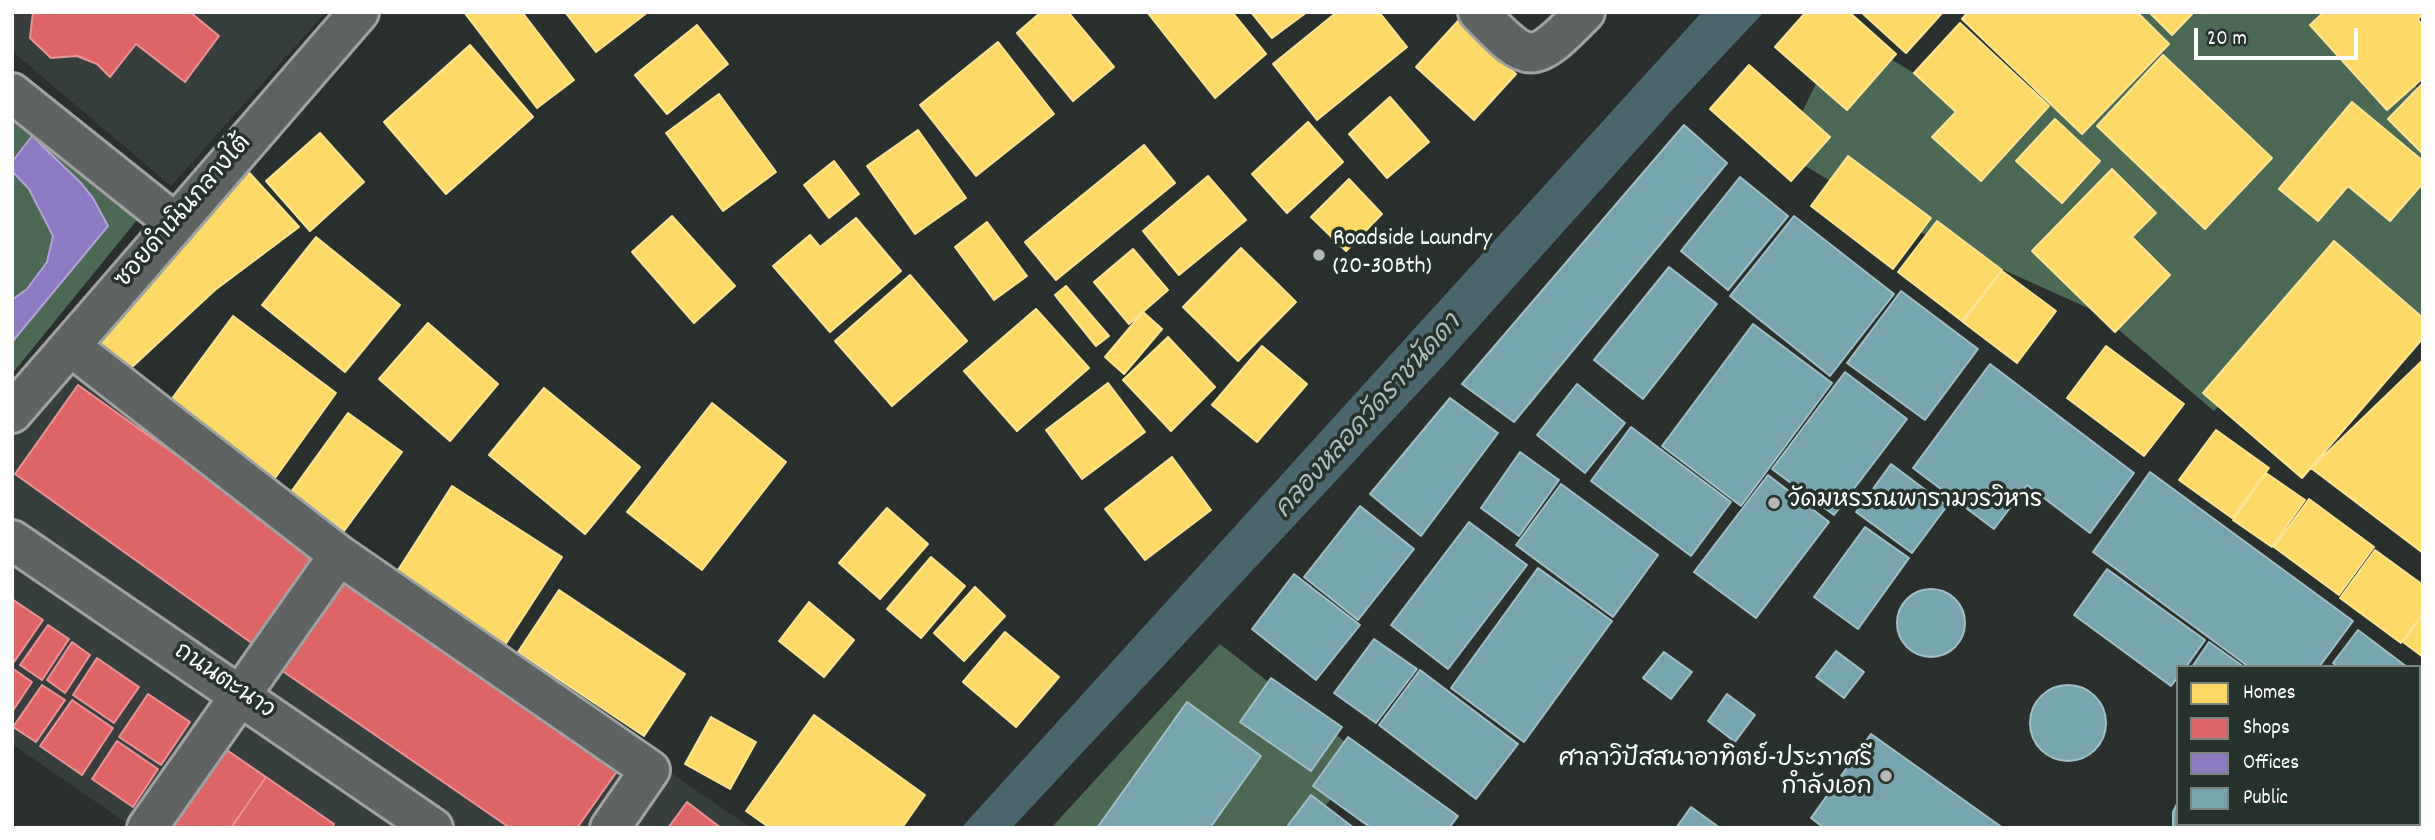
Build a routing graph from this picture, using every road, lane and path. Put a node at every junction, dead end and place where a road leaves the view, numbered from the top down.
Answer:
1 (359, 12) edge
2 (1478, 12) edge
3 (1584, 12) edge
4 (12, 93) edge
5 (176, 224) junction
6 (70, 346) junction
7 (12, 414) edge
8 (12, 540) edge
9 (339, 555) junction
10 (240, 695) junction
11 (147, 828) edge
12 (433, 828) edge
13 (610, 828) edge

1 - 5 street, ซอยดำเนินกลางใต้
2 - 3 street
4 - 5 street
5 - 6 street, ซอยดำเนินกลางใต้
6 - 7 street, ซอยดำเนินกลางใต้
6 - 9 street
8 - 10 street, ถนนตะนาว
9 - 10 street
9 - 13 street
10 - 11 street
10 - 12 street, ถนนตะนาว

